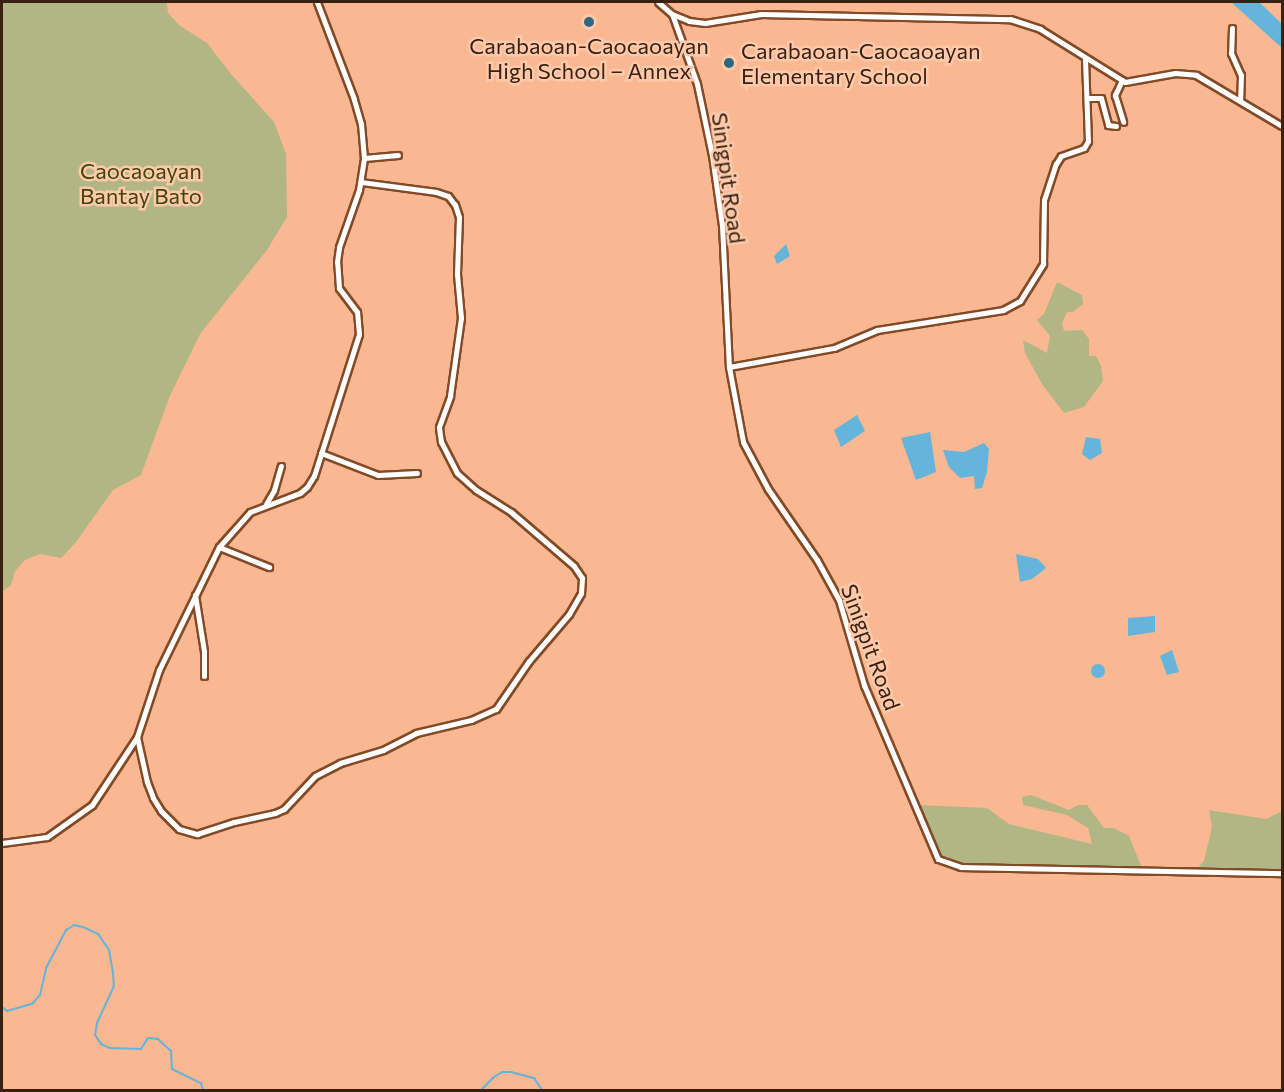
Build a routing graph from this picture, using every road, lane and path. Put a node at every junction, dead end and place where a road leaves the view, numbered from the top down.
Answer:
1 (317, 2) edge
2 (658, 2) edge
3 (672, 14) junction
4 (1232, 28) dead end
5 (1085, 58) junction
6 (1122, 80) junction
7 (1087, 98) junction
8 (1240, 100) junction
9 (1123, 122) dead end
10 (1116, 126) dead end
11 (1282, 126) edge
12 (398, 155) dead end
13 (364, 158) junction
14 (361, 182) junction
15 (729, 367) junction
16 (321, 453) junction
17 (281, 466) dead end
18 (417, 473) dead end
19 (266, 504) junction
20 (219, 547) junction
21 (269, 567) dead end
22 (195, 593) junction
23 (204, 676) dead end
24 (137, 737) junction
25 (2, 843) edge
26 (1282, 873) edge

1 - 13 street
2 - 3 street
3 - 5 street
3 - 15 street, Sinigpit Road
4 - 8 street
5 - 6 street
5 - 7 street
6 - 8 street
6 - 9 street
7 - 10 street
7 - 15 street
8 - 11 street
12 - 13 street
13 - 14 street
14 - 16 street
14 - 24 street
15 - 26 street, Sinigpit Road
16 - 18 street
16 - 19 street
17 - 19 street
19 - 20 street
20 - 21 street
20 - 22 street
22 - 23 street
22 - 24 street
24 - 25 street

